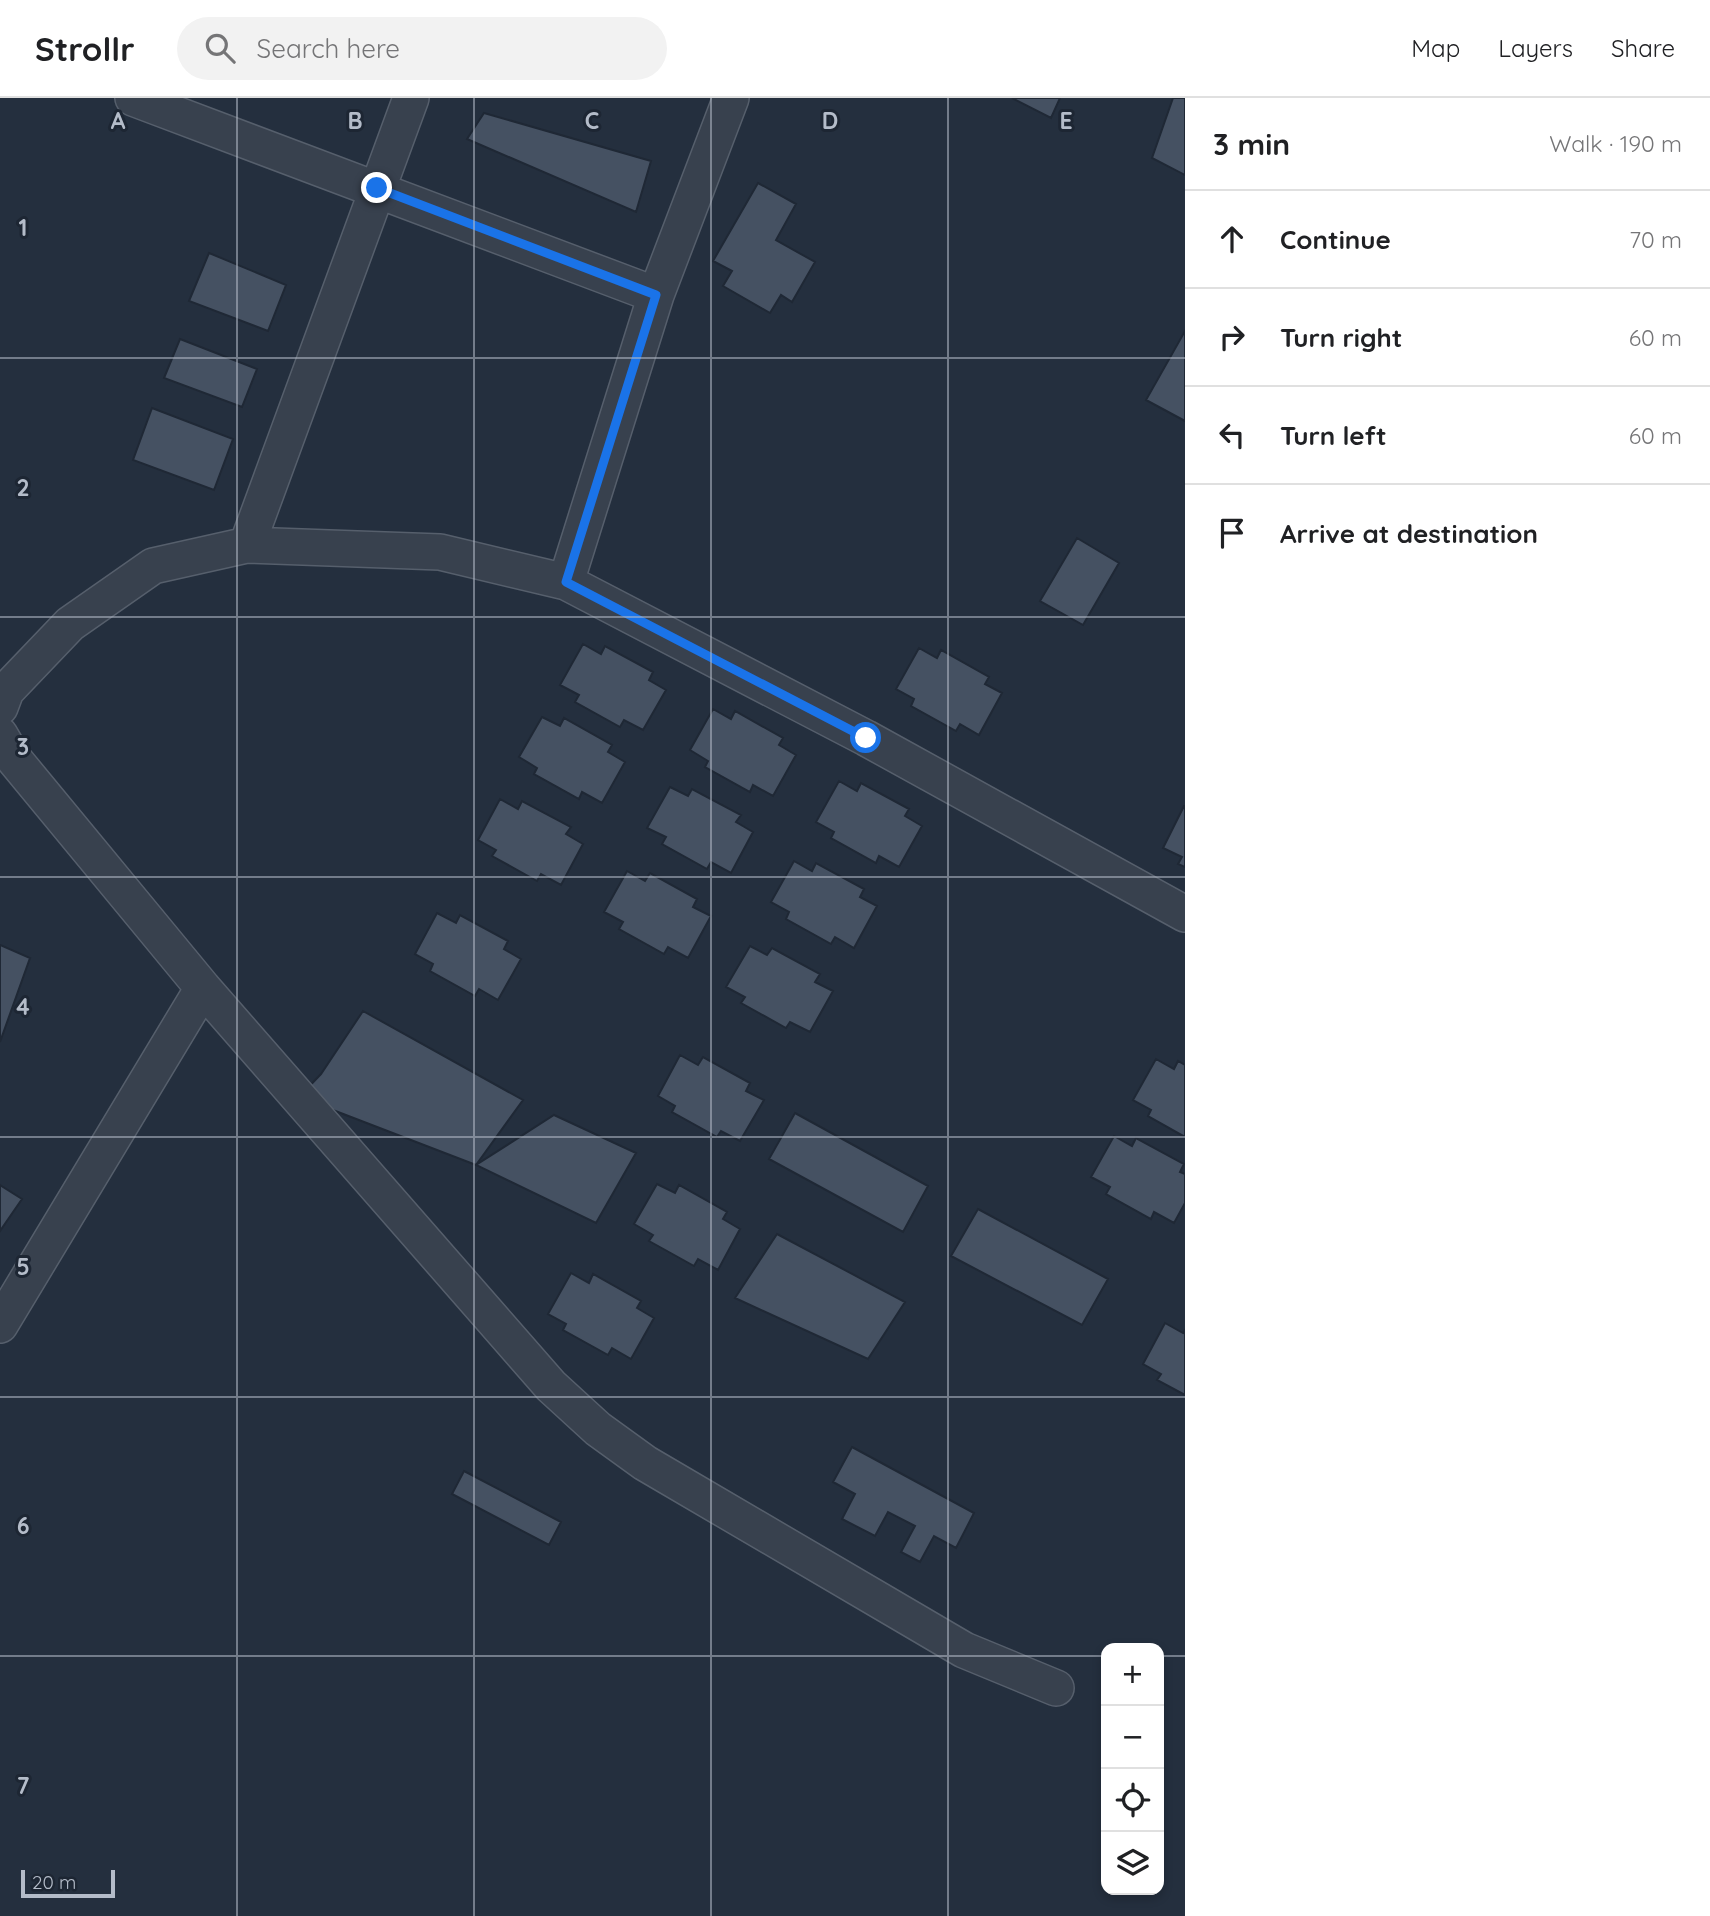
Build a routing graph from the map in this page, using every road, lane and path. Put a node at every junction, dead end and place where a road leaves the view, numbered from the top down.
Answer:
1 (133, 98) edge
2 (411, 98) edge
3 (731, 98) edge
4 (377, 188) junction
5 (656, 295) junction
6 (247, 545) junction
7 (566, 582) junction
8 (0, 707) edge
9 (0, 735) edge
10 (1185, 914) edge
11 (203, 988) junction
12 (0, 1325) edge
13 (1056, 1688) dead end

1 - 4 street
2 - 4 street
3 - 5 street
4 - 5 street
4 - 6 street
5 - 7 street
6 - 7 street
6 - 8 street
7 - 10 street
9 - 11 street
11 - 12 street
11 - 13 street

